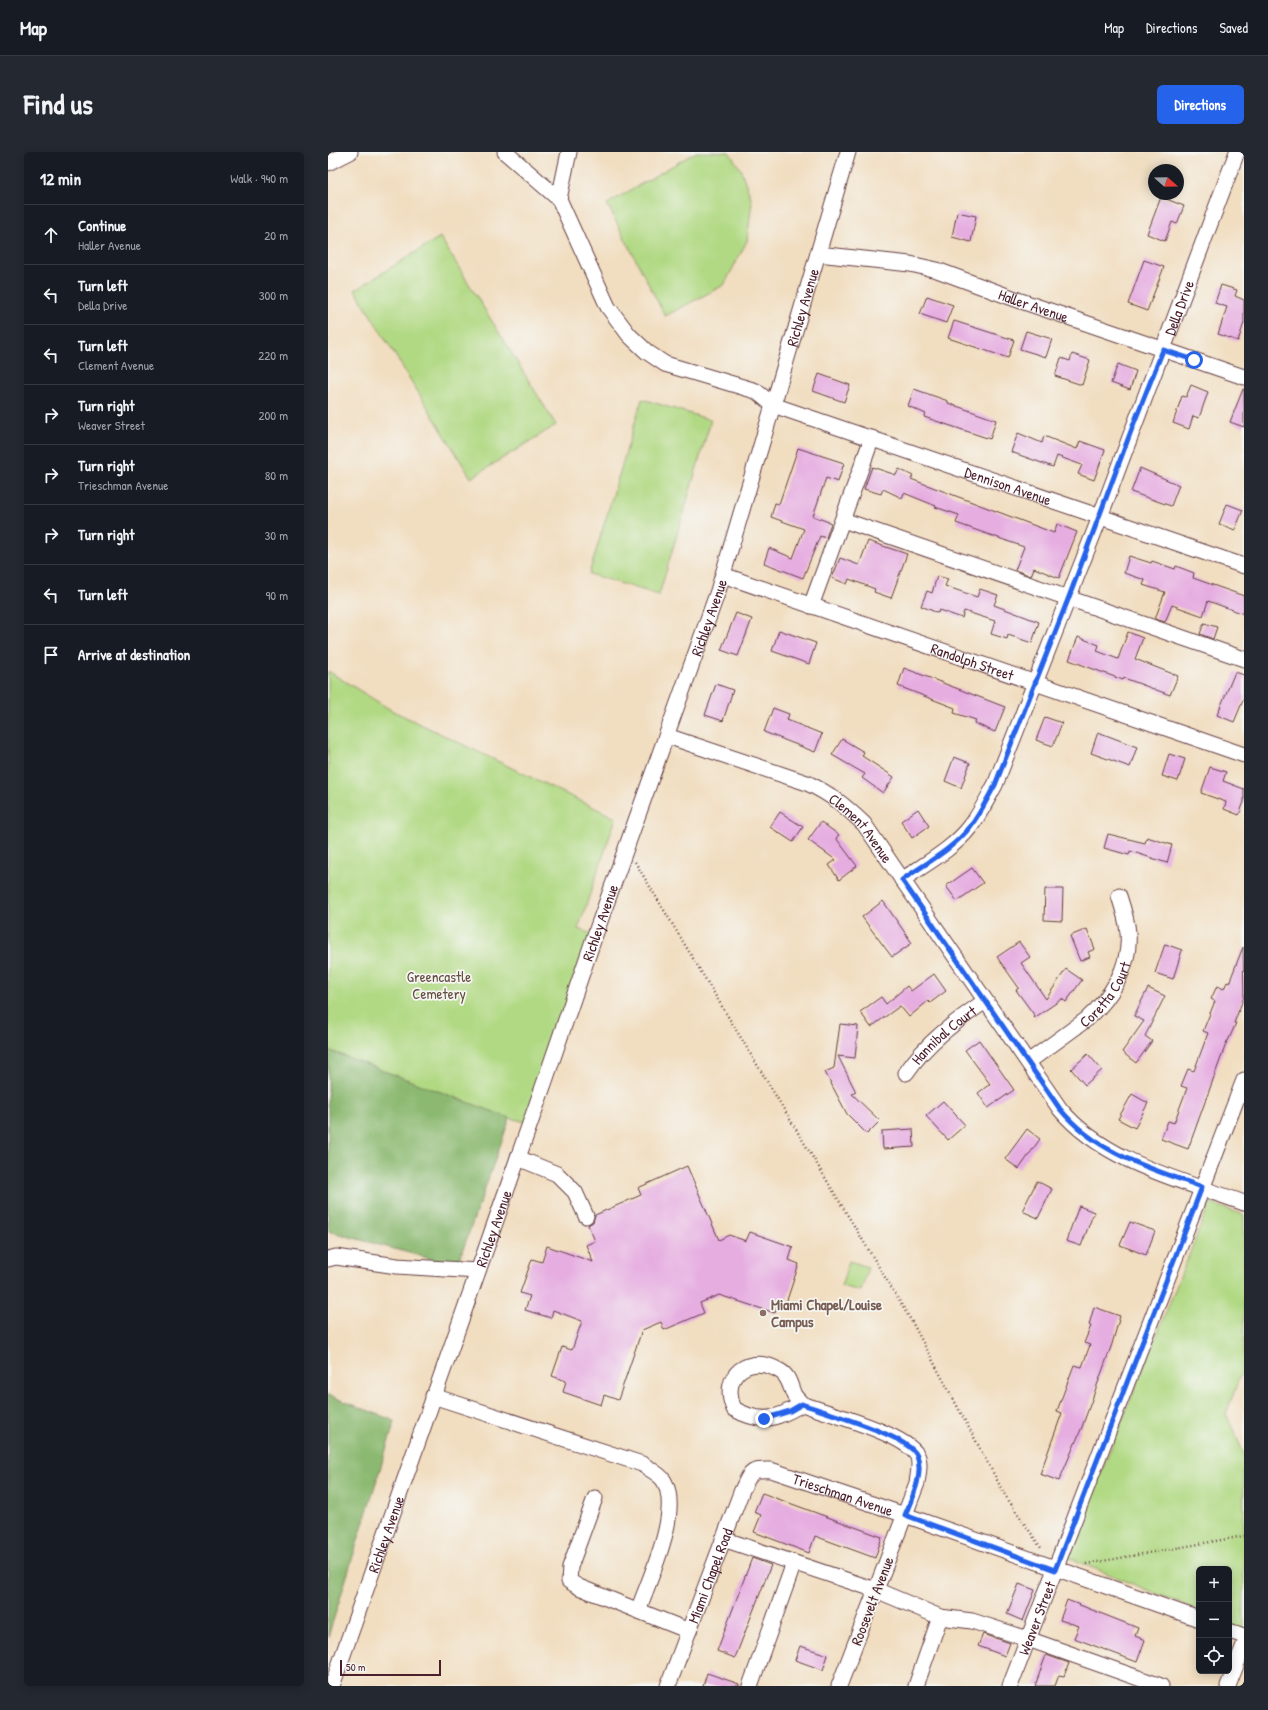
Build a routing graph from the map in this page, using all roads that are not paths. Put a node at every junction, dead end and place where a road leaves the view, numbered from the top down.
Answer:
1 (350, 152) edge
2 (505, 152) edge
3 (568, 152) edge
4 (848, 152) edge
5 (1237, 152) edge
6 (328, 163) edge
7 (559, 199) junction
8 (818, 254) junction
9 (1163, 350) junction
10 (1244, 377) edge
11 (773, 405) junction
12 (872, 438) junction
13 (1100, 516) junction
14 (843, 520) junction
15 (1244, 566) edge
16 (723, 575) junction
17 (1069, 597) junction
18 (811, 606) junction
19 (1244, 659) edge
20 (1035, 684) junction
21 (667, 736) junction
22 (1244, 755) edge
23 (902, 880) junction
24 (1119, 896) dead end
25 (985, 1001) junction
26 (1028, 1062) junction
27 (906, 1073) dead end
28 (1244, 1080) edge
29 (518, 1158) junction
30 (1202, 1187) junction
31 (1244, 1203) edge
32 (586, 1216) dead end
33 (328, 1259) edge
34 (478, 1271) junction
35 (433, 1396) junction
36 (802, 1404) junction
37 (758, 1469) joint
38 (594, 1498) dead end
39 (905, 1515) junction
40 (724, 1540) junction
41 (794, 1563) junction
42 (1055, 1570) junction
43 (876, 1590) junction
44 (638, 1611) junction
45 (940, 1617) junction
46 (1196, 1618) edge
47 (689, 1632) junction
48 (1232, 1632) edge
49 (1244, 1636) edge
50 (1028, 1639) junction
51 (1244, 1645) edge
52 (1123, 1680) edge
53 (332, 1686) edge
54 (668, 1686) edge
55 (750, 1686) edge
56 (839, 1686) edge
57 (916, 1686) edge
58 (1010, 1686) edge
59 (1161, 1686) edge
60 (1228, 1686) edge

1 - 6 street
2 - 7 street
3 - 7 street
4 - 8 street, Richley Avenue
5 - 9 street, Della Drive
7 - 11 street
8 - 9 street, Haller Avenue
8 - 11 street, Richley Avenue
9 - 10 street, Haller Avenue
9 - 13 street, Della Drive
11 - 12 street, Dennison Avenue
11 - 16 street, Richley Avenue
12 - 13 street, Dennison Avenue
12 - 14 street
13 - 15 street, Dennison Avenue
13 - 17 street, Della Drive
14 - 17 street
14 - 18 street
16 - 18 street, Randolph Street
16 - 21 street, Richley Avenue
17 - 19 street
17 - 20 street, Della Drive
18 - 20 street, Randolph Street
20 - 22 street, Randolph Street
20 - 23 street, Della Drive
21 - 23 street, Clement Avenue
21 - 29 street, Richley Avenue
23 - 25 street, Clement Avenue
24 - 26 street, Coretta Court
25 - 26 street, Clement Avenue
25 - 27 street, Hannibal Court
26 - 30 street, Clement Avenue
28 - 30 street, Weaver Street
29 - 32 street
29 - 34 street, Richley Avenue
30 - 31 street, Clement Avenue
30 - 42 street, Weaver Street
33 - 34 street
34 - 35 street, Richley Avenue
35 - 44 street
35 - 53 street, Richley Avenue
36 - 36 street
36 - 39 street, Roosevelt Avenue
37 - 39 street, Trieschman Avenue
37 - 40 street, Miami Chapel Road
38 - 44 street
39 - 42 street, Trieschman Avenue
39 - 43 street, Roosevelt Avenue
40 - 41 street
40 - 47 street, Miami Chapel Road
41 - 43 street
41 - 55 street
42 - 46 street, Trieschman Avenue
42 - 50 street, Weaver Street
43 - 45 street
43 - 56 street, Roosevelt Avenue
44 - 47 street
45 - 50 street
45 - 57 street
47 - 54 street, Miami Chapel Road
48 - 49 street
50 - 52 street
50 - 58 street, Weaver Street
51 - 60 street
52 - 59 street

